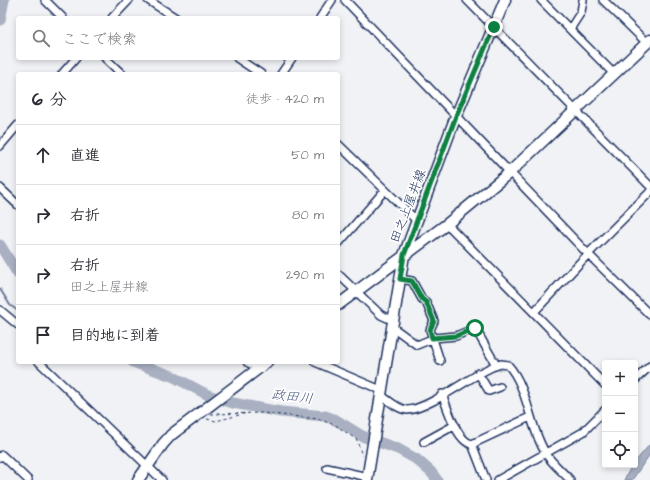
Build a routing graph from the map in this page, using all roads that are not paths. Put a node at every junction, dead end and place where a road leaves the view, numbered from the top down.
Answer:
1 (44, 0) edge
2 (129, 0) edge
3 (148, 0) edge
4 (332, 0) edge
5 (345, 0) edge
6 (467, 0) edge
7 (505, 0) edge
8 (582, 0) edge
9 (602, 0) edge
10 (543, 1) edge
11 (61, 16) edge
12 (114, 16) edge
13 (173, 16) edge
14 (321, 16) edge
15 (494, 27) junction
16 (570, 29) junction
17 (648, 42) edge
18 (74, 60) edge
19 (107, 60) edge
20 (240, 60) edge
21 (291, 60) edge
22 (64, 72) edge
23 (120, 72) edge
24 (258, 72) edge
25 (282, 72) edge
26 (614, 74) junction
27 (575, 110) junction
28 (456, 116) junction
29 (16, 127) edge
30 (0, 146) edge
31 (340, 146) edge
32 (509, 173) junction
33 (650, 186) edge
34 (0, 188) edge
35 (385, 190) junction
36 (650, 192) edge
37 (16, 203) edge
38 (417, 221) junction
39 (447, 224) junction
40 (340, 242) edge
41 (588, 254) junction
42 (404, 255) junction
43 (340, 276) edge
44 (400, 279) junction
45 (356, 290) junction
46 (340, 303) edge
47 (0, 311) edge
48 (534, 312) junction
49 (650, 315) edge
50 (16, 323) edge
51 (392, 323) junction
52 (432, 338) junction
53 (440, 361) dead end
54 (41, 364) edge
55 (319, 364) edge
56 (263, 365) edge
57 (496, 365) junction
58 (650, 366) edge
59 (478, 373) junction
60 (638, 377) edge
61 (602, 382) edge
62 (500, 387) dead end
63 (381, 393) junction
64 (442, 394) junction
65 (602, 413) edge
66 (530, 417) junction
67 (455, 425) junction
68 (424, 442) dead end
69 (472, 444) junction
70 (545, 452) junction
71 (0, 457) edge
72 (147, 466) junction
73 (327, 468) dead end
74 (367, 478) edge
75 (28, 480) edge
76 (138, 480) edge
77 (162, 480) edge
78 (486, 480) edge
79 (498, 480) edge
80 (570, 480) edge

1 - 11 street
2 - 12 street
3 - 13 street
4 - 14 street
5 - 28 street
6 - 15 street
7 - 15 street, 田之上屋井線
8 - 16 street
9 - 17 street
10 - 16 street
15 - 27 street
15 - 28 street, 田之上屋井線
16 - 26 street
17 - 26 street
18 - 22 street
19 - 23 street
20 - 24 street
21 - 25 street
26 - 27 street
27 - 32 street
27 - 33 street
28 - 32 street
28 - 38 street, 田之上屋井線
29 - 30 street
31 - 35 street
32 - 39 street
32 - 41 street
34 - 37 street
35 - 38 street
35 - 40 street
36 - 41 street
38 - 42 street, 田之上屋井線
39 - 42 street
39 - 48 street
41 - 48 street
41 - 49 street
42 - 44 street, 田之上屋井線
42 - 45 street
43 - 45 street
44 - 51 street, 田之上屋井線
44 - 52 street
45 - 46 street
45 - 51 street
47 - 50 street
48 - 61 street
51 - 52 street
51 - 63 street, 田之上屋井線
52 - 53 street
52 - 57 street
54 - 72 street
55 - 63 street
56 - 72 street
57 - 59 street
57 - 66 street
58 - 60 street
59 - 62 street
59 - 64 street
63 - 64 street
63 - 74 street, 田之上屋井線
64 - 67 street
65 - 70 street
66 - 69 street
66 - 70 street
67 - 68 street
67 - 69 street
69 - 78 street
70 - 79 street
70 - 80 street
71 - 75 street
72 - 76 street
72 - 77 street
73 - 74 street

